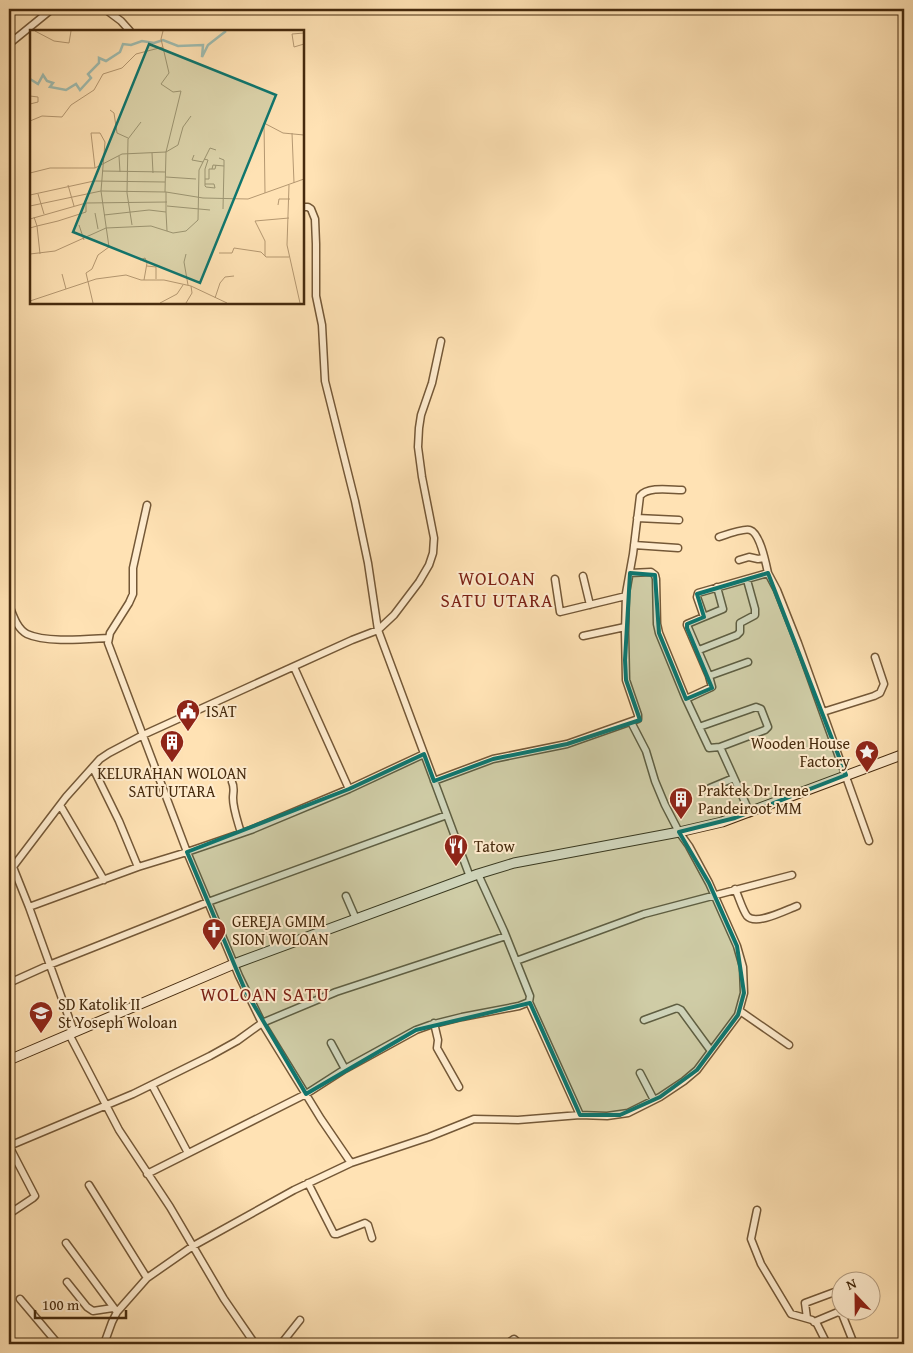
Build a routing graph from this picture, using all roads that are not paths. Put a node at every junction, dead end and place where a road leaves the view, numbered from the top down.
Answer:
1 (52, 9) edge
2 (105, 9) edge
3 (129, 30) edge
4 (9, 44) edge
5 (304, 207) edge
6 (440, 341) dead end
7 (682, 490) dead end
8 (147, 505) dead end
9 (638, 518) junction
10 (679, 520) dead end
11 (719, 536) dead end
12 (634, 545) junction
13 (678, 548) dead end
14 (764, 558) junction
15 (739, 560) dead end
16 (630, 573) junction
17 (768, 574) junction
18 (583, 576) dead end
19 (555, 579) dead end
20 (747, 580) junction
21 (717, 587) junction
22 (626, 596) junction
23 (9, 605) edge
24 (590, 605) junction
25 (704, 617) junction
26 (625, 627) junction
27 (378, 630) junction
28 (583, 636) dead end
29 (108, 638) junction
30 (698, 650) junction
31 (875, 658) dead end
32 (748, 662) dead end
33 (294, 667) junction
34 (709, 676) junction
35 (686, 699) junction
36 (823, 712) junction
37 (631, 722) junction
38 (699, 728) junction
39 (143, 735) junction
40 (720, 747) junction
41 (424, 754) junction
42 (904, 754) edge
43 (93, 768) junction
44 (846, 775) junction
45 (734, 778) junction
46 (434, 781) junction
47 (232, 782) dead end
48 (710, 788) dead end
49 (349, 789) junction
50 (60, 805) junction
51 (750, 813) junction
52 (447, 815) junction
53 (679, 832) junction
54 (242, 833) junction
55 (869, 841) dead end
56 (187, 852) junction
57 (9, 857) edge
58 (138, 867) junction
59 (10, 869) edge
60 (474, 875) junction
61 (792, 875) dead end
62 (104, 880) junction
63 (735, 890) junction
64 (715, 895) junction
65 (346, 896) dead end
66 (208, 902) junction
67 (797, 906) dead end
68 (30, 907) junction
69 (356, 919) junction
70 (506, 936) junction
71 (516, 961) junction
72 (49, 964) junction
73 (234, 964) junction
74 (9, 983) edge
75 (529, 1002) junction
76 (740, 1012) junction
77 (644, 1020) dead end
78 (262, 1023) junction
79 (434, 1024) junction
80 (72, 1033) junction
81 (331, 1043) dead end
82 (789, 1046) dead end
83 (711, 1051) junction
84 (9, 1060) edge
85 (345, 1069) junction
86 (640, 1073) dead end
87 (152, 1084) junction
88 (459, 1087) dead end
89 (306, 1094) junction
90 (654, 1100) junction
91 (105, 1106) junction
92 (580, 1115) junction
93 (9, 1146) edge
94 (188, 1153) junction
95 (351, 1163) junction
96 (147, 1174) junction
97 (308, 1183) junction
98 (89, 1185) dead end
99 (757, 1210) dead end
100 (9, 1214) edge
101 (372, 1238) dead end
102 (66, 1243) dead end
103 (193, 1246) junction
104 (147, 1278) junction
105 (67, 1282) dead end
106 (830, 1294) edge
107 (20, 1299) dead end
108 (115, 1310) junction
109 (807, 1318) junction
110 (300, 1320) dead end
111 (814, 1322) junction
112 (854, 1343) edge
113 (58, 1344) edge
114 (104, 1344) edge
115 (255, 1344) edge
116 (281, 1344) edge
117 (507, 1344) edge
118 (520, 1344) edge
119 (827, 1344) edge
120 (845, 1344) edge

1 - 4 street
2 - 3 street
5 - 27 street
6 - 27 street
7 - 9 street
8 - 29 street
9 - 10 street
9 - 12 street
11 - 14 street
12 - 13 street
12 - 16 street
14 - 15 street
14 - 17 street
16 - 22 street
16 - 35 street
17 - 20 street
17 - 36 street
18 - 24 street
19 - 24 street
20 - 21 street
20 - 30 street
21 - 25 street
21 - 25 street
22 - 24 street
22 - 26 street
23 - 29 street
25 - 30 street
26 - 28 street
26 - 37 street
27 - 33 street
27 - 41 street
29 - 39 street
30 - 34 street
31 - 36 street
32 - 34 street
33 - 39 street
33 - 49 street
34 - 35 street
35 - 38 street
36 - 44 street
37 - 46 street
37 - 53 street
38 - 40 street
38 - 40 street
39 - 43 street
39 - 56 street
40 - 45 street
41 - 46 street
41 - 49 street
42 - 44 main road
43 - 50 street
43 - 58 street
44 - 51 main road
44 - 55 street
45 - 48 street
45 - 51 street
46 - 52 street
47 - 54 street
49 - 54 street
50 - 59 street
50 - 62 street
51 - 53 main road
52 - 60 street
52 - 66 street
53 - 60 main road
53 - 64 street
54 - 56 street
56 - 58 street
56 - 66 street
57 - 59 street
58 - 62 street
59 - 68 street
60 - 69 main road
60 - 70 street
61 - 63 street
62 - 68 street
63 - 64 street
63 - 67 street
64 - 71 street
64 - 76 street
65 - 69 street
66 - 72 street
66 - 73 street
68 - 72 street
69 - 73 main road
70 - 71 street
70 - 78 street
71 - 75 street
72 - 74 street
72 - 80 street
73 - 78 street
73 - 80 main road
75 - 79 street
75 - 92 street
76 - 82 street
76 - 83 street
77 - 83 street
78 - 87 street
78 - 89 street
79 - 85 street
79 - 88 street
80 - 84 main road
80 - 91 street
81 - 85 street
83 - 90 street
85 - 89 street
86 - 90 street
87 - 91 street
87 - 94 street
89 - 94 street
89 - 95 street
90 - 92 street
91 - 93 street
91 - 96 street
92 - 95 street
93 - 100 street
94 - 96 street
95 - 97 street
96 - 103 street
97 - 101 street
97 - 103 street
98 - 104 street
99 - 109 street
102 - 108 street
103 - 104 street
103 - 115 street
104 - 108 street
105 - 108 street
106 - 109 street
107 - 113 street
108 - 114 street
109 - 111 street
110 - 116 street
111 - 112 street
111 - 119 street
112 - 120 street
117 - 118 street

